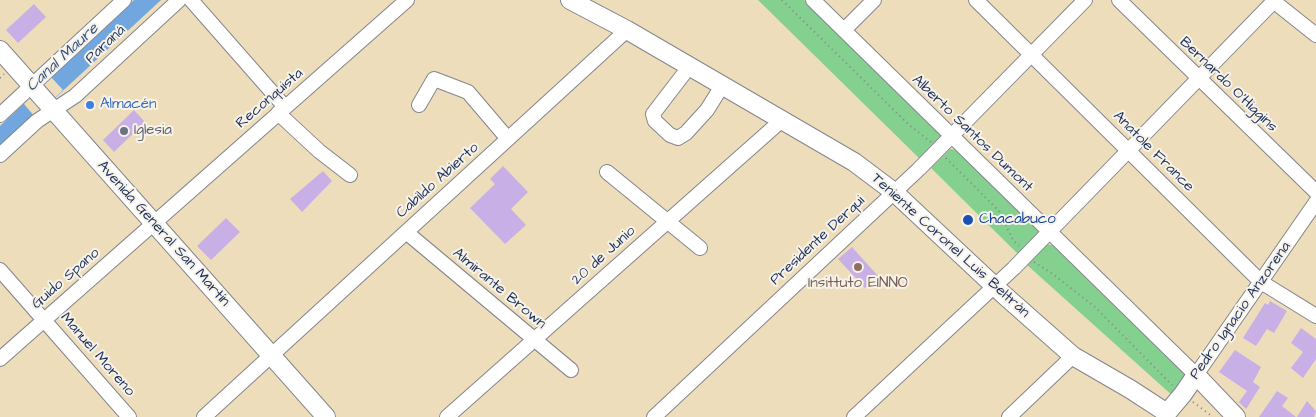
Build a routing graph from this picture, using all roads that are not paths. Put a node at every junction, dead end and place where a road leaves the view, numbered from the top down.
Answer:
1 (124, 0) edge
2 (179, 0) edge
3 (191, 0) edge
4 (407, 0) edge
5 (570, 0) edge
6 (813, 0) edge
7 (874, 0) edge
8 (976, 0) edge
9 (1085, 0) edge
10 (1119, 0) edge
11 (1274, 0) edge
12 (627, 30) junction
13 (844, 30) junction
14 (1316, 35) edge
15 (0, 50) edge
16 (1032, 54) junction
17 (689, 67) junction
18 (1199, 79) junction
19 (722, 86) junction
20 (42, 98) junction
21 (419, 105) dead end
22 (282, 110) junction
23 (0, 114) edge
24 (782, 120) junction
25 (951, 137) junction
26 (508, 139) junction
27 (1128, 150) junction
28 (0, 155) edge
29 (608, 172) dead end
30 (350, 175) dead end
31 (894, 192) junction
32 (1316, 192) edge
33 (1316, 202) edge
34 (668, 222) junction
35 (153, 223) junction
36 (406, 232) junction
37 (1049, 232) junction
38 (700, 248) dead end
39 (0, 270) edge
40 (1260, 282) junction
41 (994, 286) junction
42 (1316, 316) edge
43 (44, 320) junction
44 (534, 340) junction
45 (272, 356) junction
46 (1073, 356) junction
47 (0, 359) edge
48 (571, 370) dead end
49 (1196, 375) junction
50 (1165, 415) edge
51 (129, 417) edge
52 (204, 417) edge
53 (326, 417) edge
54 (447, 417) edge
55 (654, 417) edge
56 (854, 417) edge
57 (1009, 417) edge
58 (1236, 417) edge

1 - 20 street
2 - 20 street, Paraná
3 - 22 street
4 - 22 street, Reconquista
5 - 12 main road, Teniente Coronel Luis Beltrán
6 - 13 street, Alberto Santos Dumont
7 - 13 street
8 - 16 street, Anatole France
9 - 16 street, Presidente Derqui
10 - 18 street, Bernardo O'Higgins
11 - 14 street
11 - 18 street
12 - 17 main road, Teniente Coronel Luis Beltrán
12 - 26 street, Cabildo Abierto
13 - 25 street, Alberto Santos Dumont
15 - 20 main road, Avenida General San Martín
16 - 25 street, Presidente Derqui
16 - 27 street, Anatole France
17 - 19 main road, Teniente Coronel Luis Beltrán
17 - 19 street
18 - 27 street
18 - 32 street, Bernardo O'Higgins
19 - 24 main road, Teniente Coronel Luis Beltrán
20 - 23 street
20 - 28 street
20 - 35 main road, Avenida General San Martín
21 - 26 street
22 - 30 street
22 - 35 street, Reconquista
24 - 31 main road, Teniente Coronel Luis Beltrán
24 - 34 street, 20 de Junio
25 - 31 street, Presidente Derqui
25 - 37 street, Alberto Santos Dumont
26 - 36 street, Cabildo Abierto
27 - 37 street
27 - 40 street, Anatole France
29 - 34 street
31 - 41 main road, Teniente Coronel Luis Beltrán
31 - 55 street, Presidente Derqui
33 - 40 street, Pedro Ignacio Anzorena
34 - 38 street
34 - 44 street, 20 de Junio
35 - 43 street, Guido Spano
35 - 45 main road, Avenida General San Martín
36 - 44 street, Almirante Brown
36 - 45 street, Cabildo Abierto
37 - 41 street
37 - 49 street, Alberto Santos Dumont
39 - 43 street, Manuel Moreno
40 - 42 street, Anatole France
40 - 49 street, Pedro Ignacio Anzorena
41 - 46 main road, Teniente Coronel Luis Beltrán
41 - 56 street
43 - 47 street, Guido Spano
43 - 51 street, Manuel Moreno
44 - 48 street, Almirante Brown
44 - 54 street, 20 de Junio
45 - 52 street, Cabildo Abierto
45 - 53 main road, Avenida General San Martín
46 - 50 main road, Teniente Coronel Luis Beltrán
46 - 57 street
49 - 50 main road, Pedro Ignacio Anzorena
49 - 58 main road

